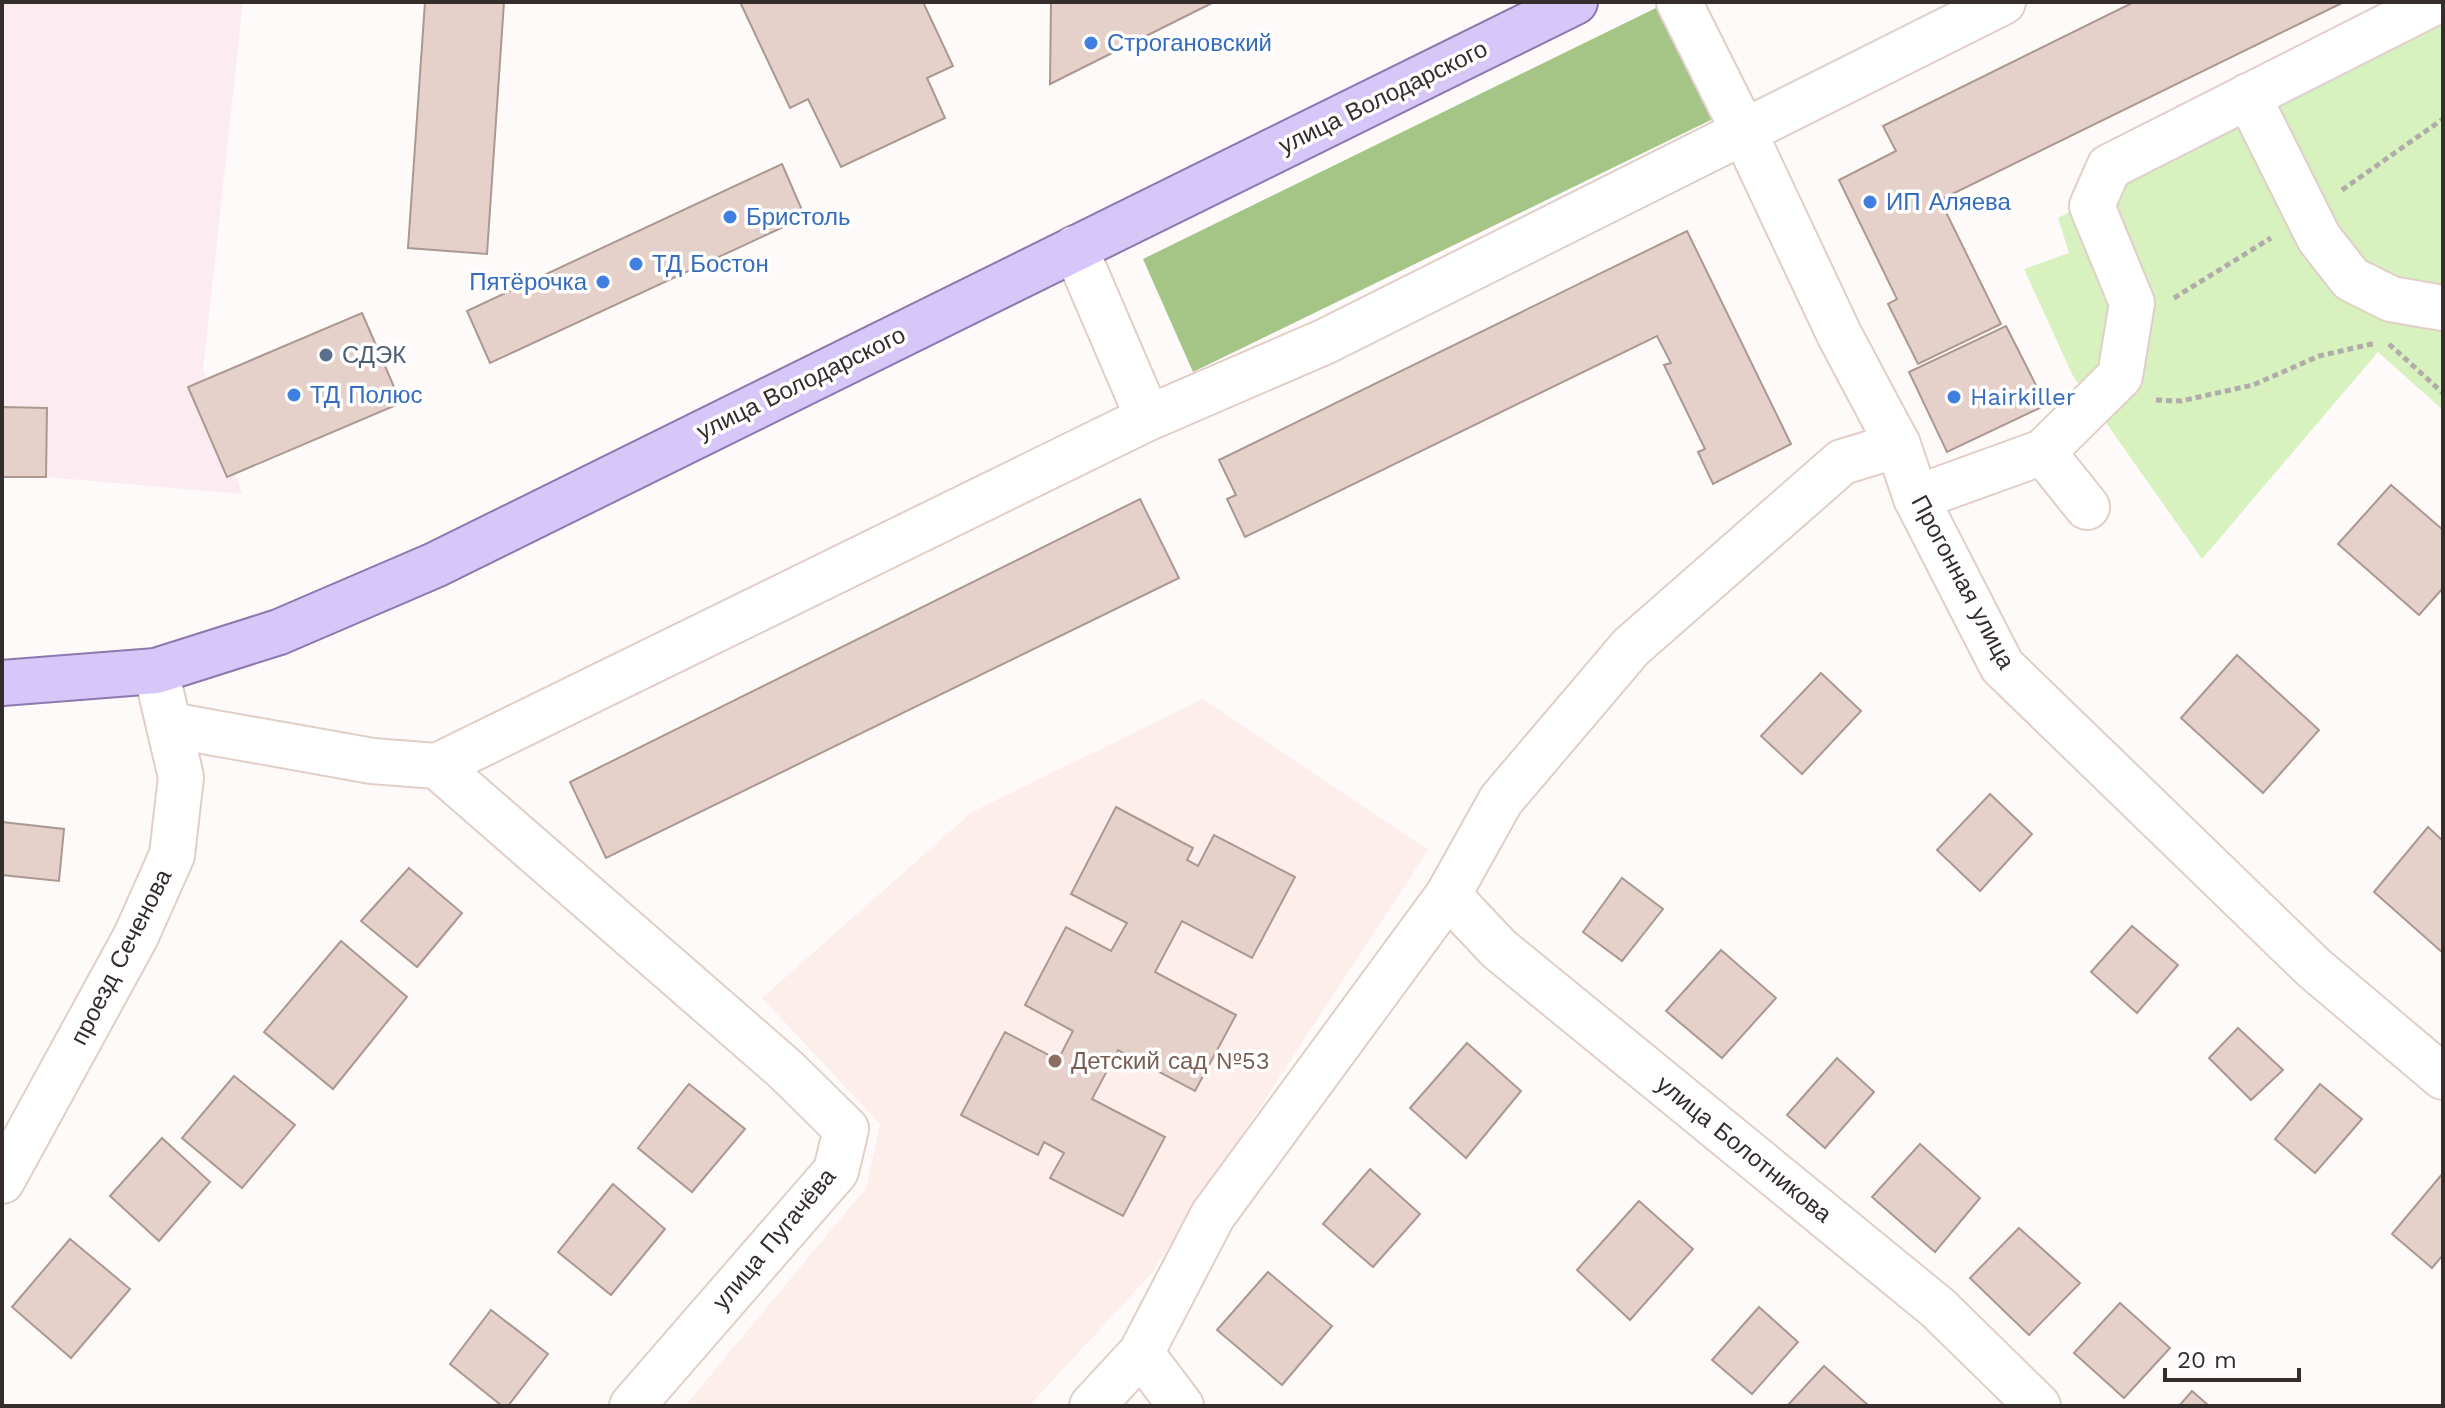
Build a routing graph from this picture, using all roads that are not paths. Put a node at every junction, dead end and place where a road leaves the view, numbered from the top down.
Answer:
1 (1575, 2) edge
2 (1679, 2) edge
3 (2003, 2) edge
4 (2435, 2) edge
5 (2248, 96) junction
6 (1744, 132) junction
7 (1075, 248) junction
8 (2443, 308) edge
9 (1148, 418) junction
10 (1898, 445) junction
11 (2043, 452) junction
12 (1916, 498) junction
13 (2087, 507) dead end
14 (156, 671) junction
15 (2, 683) edge
16 (170, 725) junction
17 (437, 766) junction
18 (1448, 895) junction
19 (2443, 1077) edge
20 (2, 1181) edge
21 (1141, 1353) junction
22 (632, 1406) edge
23 (1092, 1406) edge
24 (1181, 1406) edge
25 (2038, 1406) edge

1 - 7 main road, улица Володарского
2 - 6 street, Прогонная улица
3 - 6 street
4 - 5 street
5 - 8 street
5 - 11 street
6 - 9 street
6 - 10 street, Прогонная улица
7 - 9 street
7 - 14 main road, улица Володарского
9 - 17 street
10 - 12 street, Прогонная улица
10 - 18 street
11 - 12 street
11 - 13 street
12 - 19 street, Прогонная улица
14 - 15 main road, улица Володарского
14 - 16 street, проезд Сеченова
16 - 17 street
16 - 20 street, проезд Сеченова
17 - 22 street, улица Пугачёва
18 - 21 street
18 - 25 street, улица Болотникова
21 - 23 street
21 - 24 street

